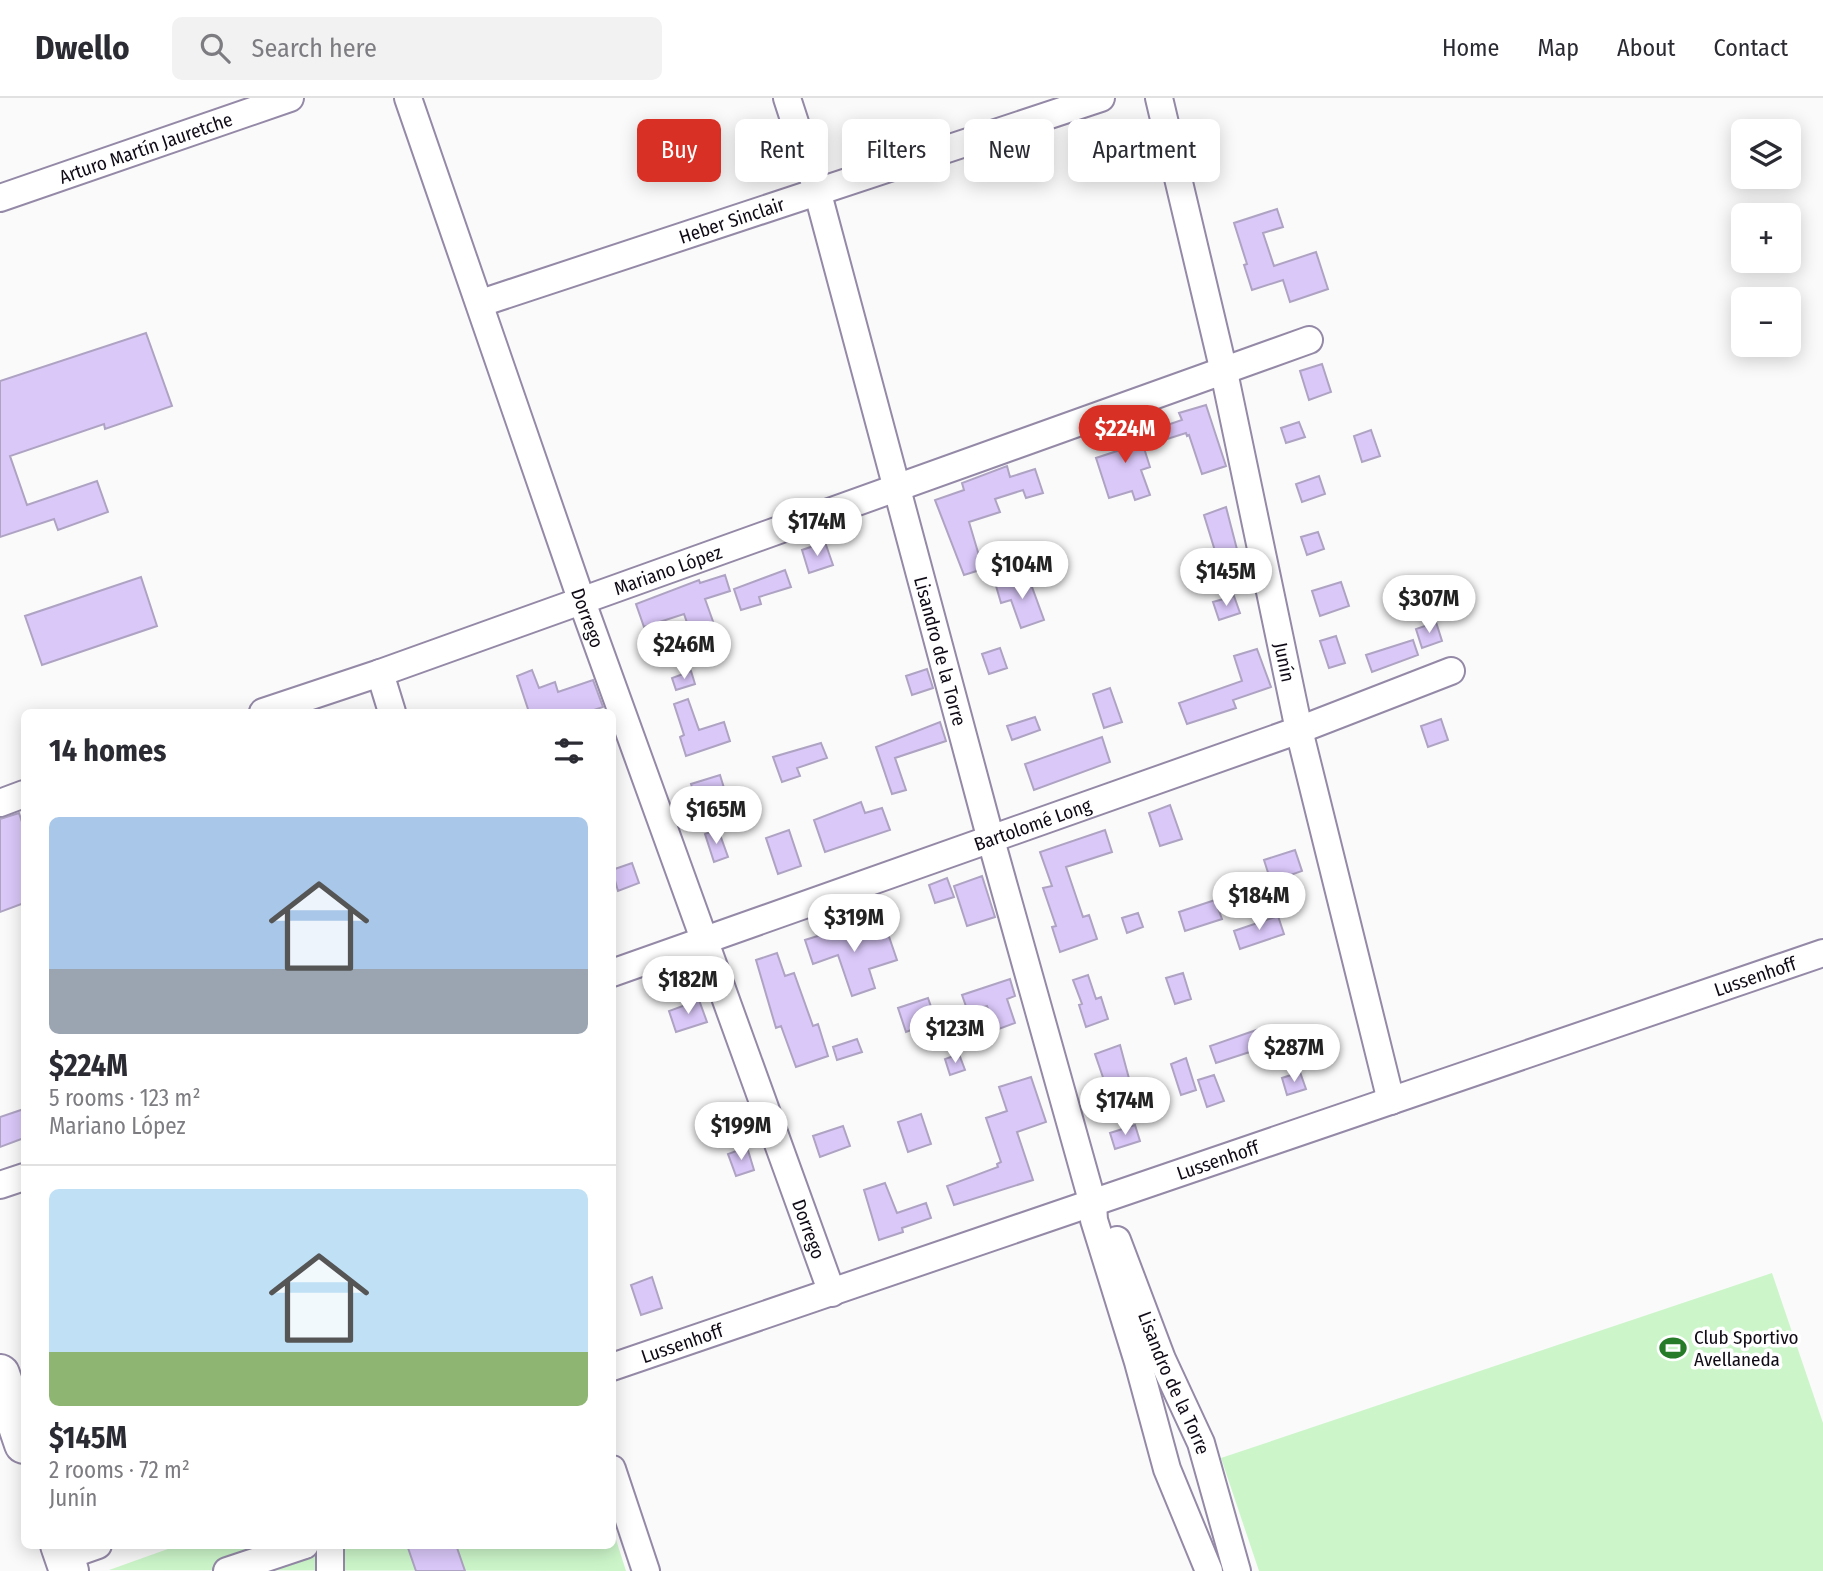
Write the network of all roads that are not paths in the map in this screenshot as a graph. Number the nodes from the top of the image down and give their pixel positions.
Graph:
1 (290, 98) edge
2 (408, 98) edge
3 (787, 98) edge
4 (1101, 98) edge
5 (1159, 98) edge
6 (817, 190) junction
7 (0, 198) edge
8 (481, 303) junction
9 (1309, 340) dead end
10 (1224, 372) junction
11 (897, 487) junction
12 (581, 599) junction
13 (1451, 671) dead end
14 (380, 673) junction
15 (272, 709) edge
16 (391, 709) edge
17 (1299, 730) junction
18 (21, 795) edge
19 (0, 803) edge
20 (991, 840) junction
21 (703, 939) junction
22 (1823, 953) edge
23 (616, 972) edge
24 (1391, 1101) junction
25 (21, 1178) edge
26 (0, 1185) edge
27 (1093, 1204) junction
28 (832, 1293) junction
29 (616, 1366) edge
30 (0, 1374) edge
31 (21, 1435) edge
32 (1200, 1443) junction
33 (1163, 1457) junction
34 (1210, 1469) junction
35 (616, 1481) edge
36 (1172, 1482) junction
37 (294, 1549) edge
38 (330, 1549) edge
39 (1234, 1563) edge
40 (1207, 1567) edge
41 (228, 1571) edge
42 (330, 1571) edge
43 (646, 1571) edge

1 - 7 street, Arturo Martín Jauretche
2 - 8 street, Dorrego
3 - 6 street, Lisandro de la Torre
4 - 6 street, Heber Sinclair
5 - 10 street, Junín
6 - 8 street, Heber Sinclair
6 - 11 street, Lisandro de la Torre
8 - 12 street, Dorrego
9 - 10 street, Mariano López
10 - 11 street, Mariano López
10 - 17 street, Junín
11 - 12 street, Mariano López
11 - 20 street, Lisandro de la Torre
12 - 14 street, Mariano López
12 - 21 street, Dorrego
13 - 17 street, Bartolomé Long
14 - 15 street, Mariano López
14 - 16 street
17 - 20 street, Bartolomé Long
17 - 24 street, Junín
18 - 19 street
20 - 21 street, Bartolomé Long
20 - 27 street, Lisandro de la Torre
21 - 23 street, Bartolomé Long
21 - 28 street, Dorrego
22 - 24 street, Lussenhoff
24 - 27 street, Lussenhoff
25 - 26 street
27 - 28 street, Lussenhoff
27 - 32 street, Lisandro de la Torre
27 - 33 street, Lisandro de la Torre
28 - 29 street, Lussenhoff
30 - 31 highway
32 - 33 street
32 - 34 street, Lisandro de la Torre
33 - 36 street, Lisandro de la Torre
34 - 36 street
34 - 39 street, Lisandro de la Torre
35 - 43 street
36 - 40 street, Lisandro de la Torre
37 - 41 street
38 - 42 street
39 - 40 street

